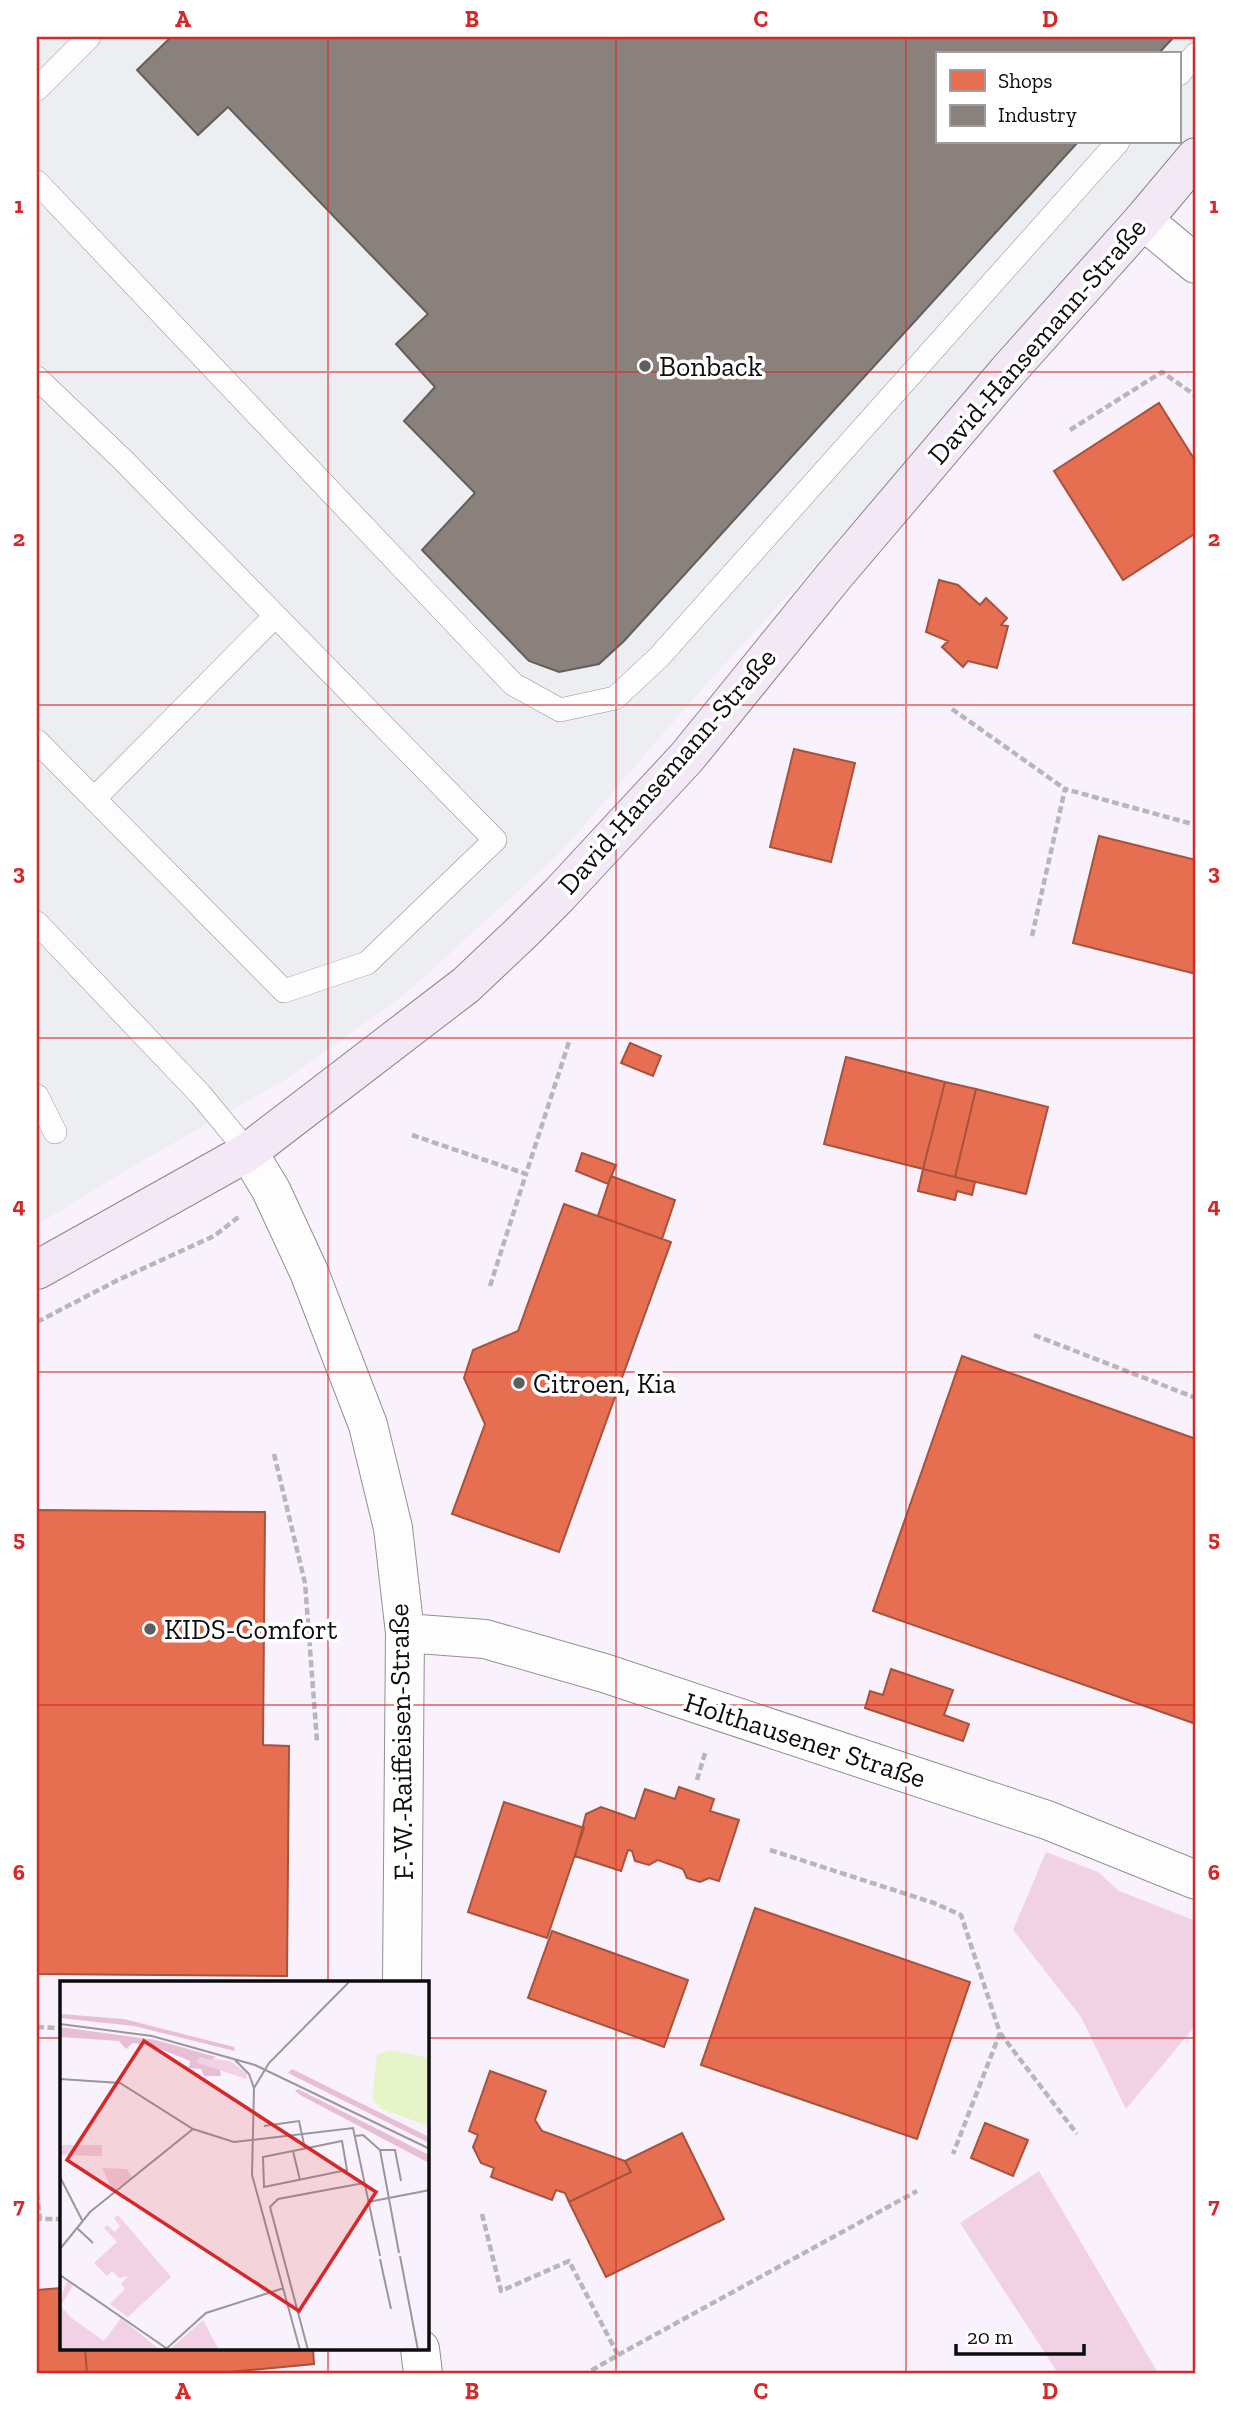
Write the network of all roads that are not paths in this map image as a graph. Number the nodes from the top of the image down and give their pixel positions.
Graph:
1 (89, 37) edge
2 (1196, 54) edge
3 (1180, 73) edge
4 (37, 89) edge
5 (1116, 144) edge
6 (1196, 156) edge
7 (37, 182) edge
8 (1143, 220) junction
9 (1196, 264) edge
10 (37, 378) edge
11 (275, 616) junction
12 (37, 741) edge
13 (94, 799) junction
14 (37, 923) edge
15 (37, 1096) edge
16 (55, 1132) dead end
17 (248, 1153) junction
18 (37, 1270) edge
19 (405, 1633) junction
20 (1196, 1880) edge
21 (402, 1981) edge
22 (420, 2350) edge
23 (423, 2373) edge

1 - 4 lane
2 - 3 lane
5 - 7 lane
6 - 8 street, David-Hansemann-Straße
8 - 9 street
8 - 17 street, David-Hansemann-Straße
10 - 11 lane
11 - 13 lane
11 - 13 lane
12 - 13 lane
14 - 17 lane
15 - 16 lane
17 - 18 street, David-Hansemann-Straße
17 - 19 street, F.-W.-Raiffeisen-Straße
19 - 20 street, Holthausener Straße
19 - 21 street, F.-W.-Raiffeisen-Straße
22 - 23 street

